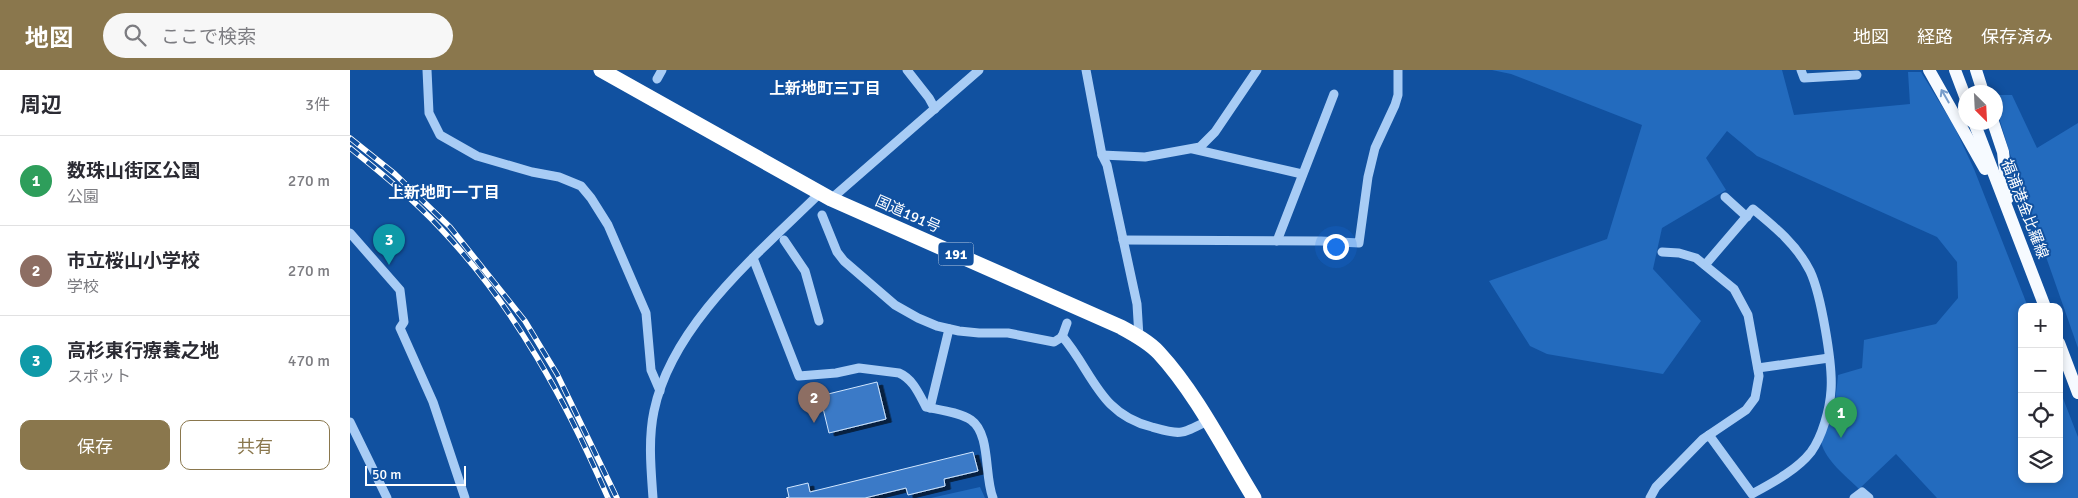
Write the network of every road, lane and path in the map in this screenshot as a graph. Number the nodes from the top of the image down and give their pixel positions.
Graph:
1 (427, 70) edge
2 (601, 70) edge
3 (662, 70) edge
4 (907, 70) edge
5 (979, 70) edge
6 (1086, 70) edge
7 (1257, 70) edge
8 (1398, 70) edge
9 (1801, 70) edge
10 (1929, 70) edge
11 (1955, 70) edge
12 (1976, 70) edge
13 (1857, 75) dead end
14 (657, 79) dead end
15 (1961, 85) edge
16 (1981, 85) edge
17 (1334, 94) dead end
18 (935, 109) junction
19 (1977, 130) edge
20 (1996, 130) edge
21 (1193, 149) junction
22 (1102, 155) junction
23 (1302, 174) junction
24 (826, 196) junction
25 (1725, 197) dead end
26 (822, 215) dead end
27 (2010, 216) junction
28 (1747, 217) junction
29 (350, 233) edge
30 (784, 240) dead end
31 (1123, 240) junction
32 (1277, 241) junction
33 (1662, 252) dead end
34 (753, 258) junction
35 (1706, 266) junction
36 (2043, 303) edge
37 (819, 320) dead end
38 (1066, 323) dead end
39 (949, 330) junction
40 (1062, 336) junction
41 (1139, 337) junction
42 (2061, 348) edge
43 (1829, 358) junction
44 (1758, 368) junction
45 (660, 391) junction
46 (2078, 393) edge
47 (930, 408) junction
48 (1207, 421) junction
49 (350, 422) edge
50 (1709, 435) junction
51 (388, 498) edge
52 (465, 498) edge
53 (653, 498) edge
54 (993, 498) edge
55 (1254, 498) edge
56 (1650, 498) edge
57 (1854, 498) edge
58 (1869, 498) edge

1 - 45 street
2 - 24 highway, 国道191号 / 191
3 - 14 street
4 - 18 street
5 - 18 street
6 - 22 street
7 - 21 street
8 - 32 street
9 - 13 street
27 -> 10 main road
11 - 15 main road
12 - 16 main road
17 - 23 street
18 - 24 street
19 - 27 main road, 福浦港金比羅線
20 - 27 main road
21 - 22 street
21 - 23 street
22 - 31 street
23 - 32 street
24 - 34 street
24 - 41 highway, 国道191号 / 191
25 - 28 street
26 - 39 street
27 - 36 main road, 福浦港金比羅線
28 - 35 street
28 - 43 street
29 - 52 street
30 - 37 street
31 - 32 street
31 - 41 street
33 - 35 street
34 - 45 street
34 - 47 street
35 - 44 street
38 - 40 street
39 - 40 street
39 - 47 street
40 - 48 street
41 - 48 highway, 国道191号 / 191
42 - 46 main road
43 - 44 street
43 - 50 street
44 - 50 street
45 - 53 street
47 - 54 street
48 - 55 highway, 国道191号 / 191
49 - 51 street
50 - 56 street
57 - 58 street

